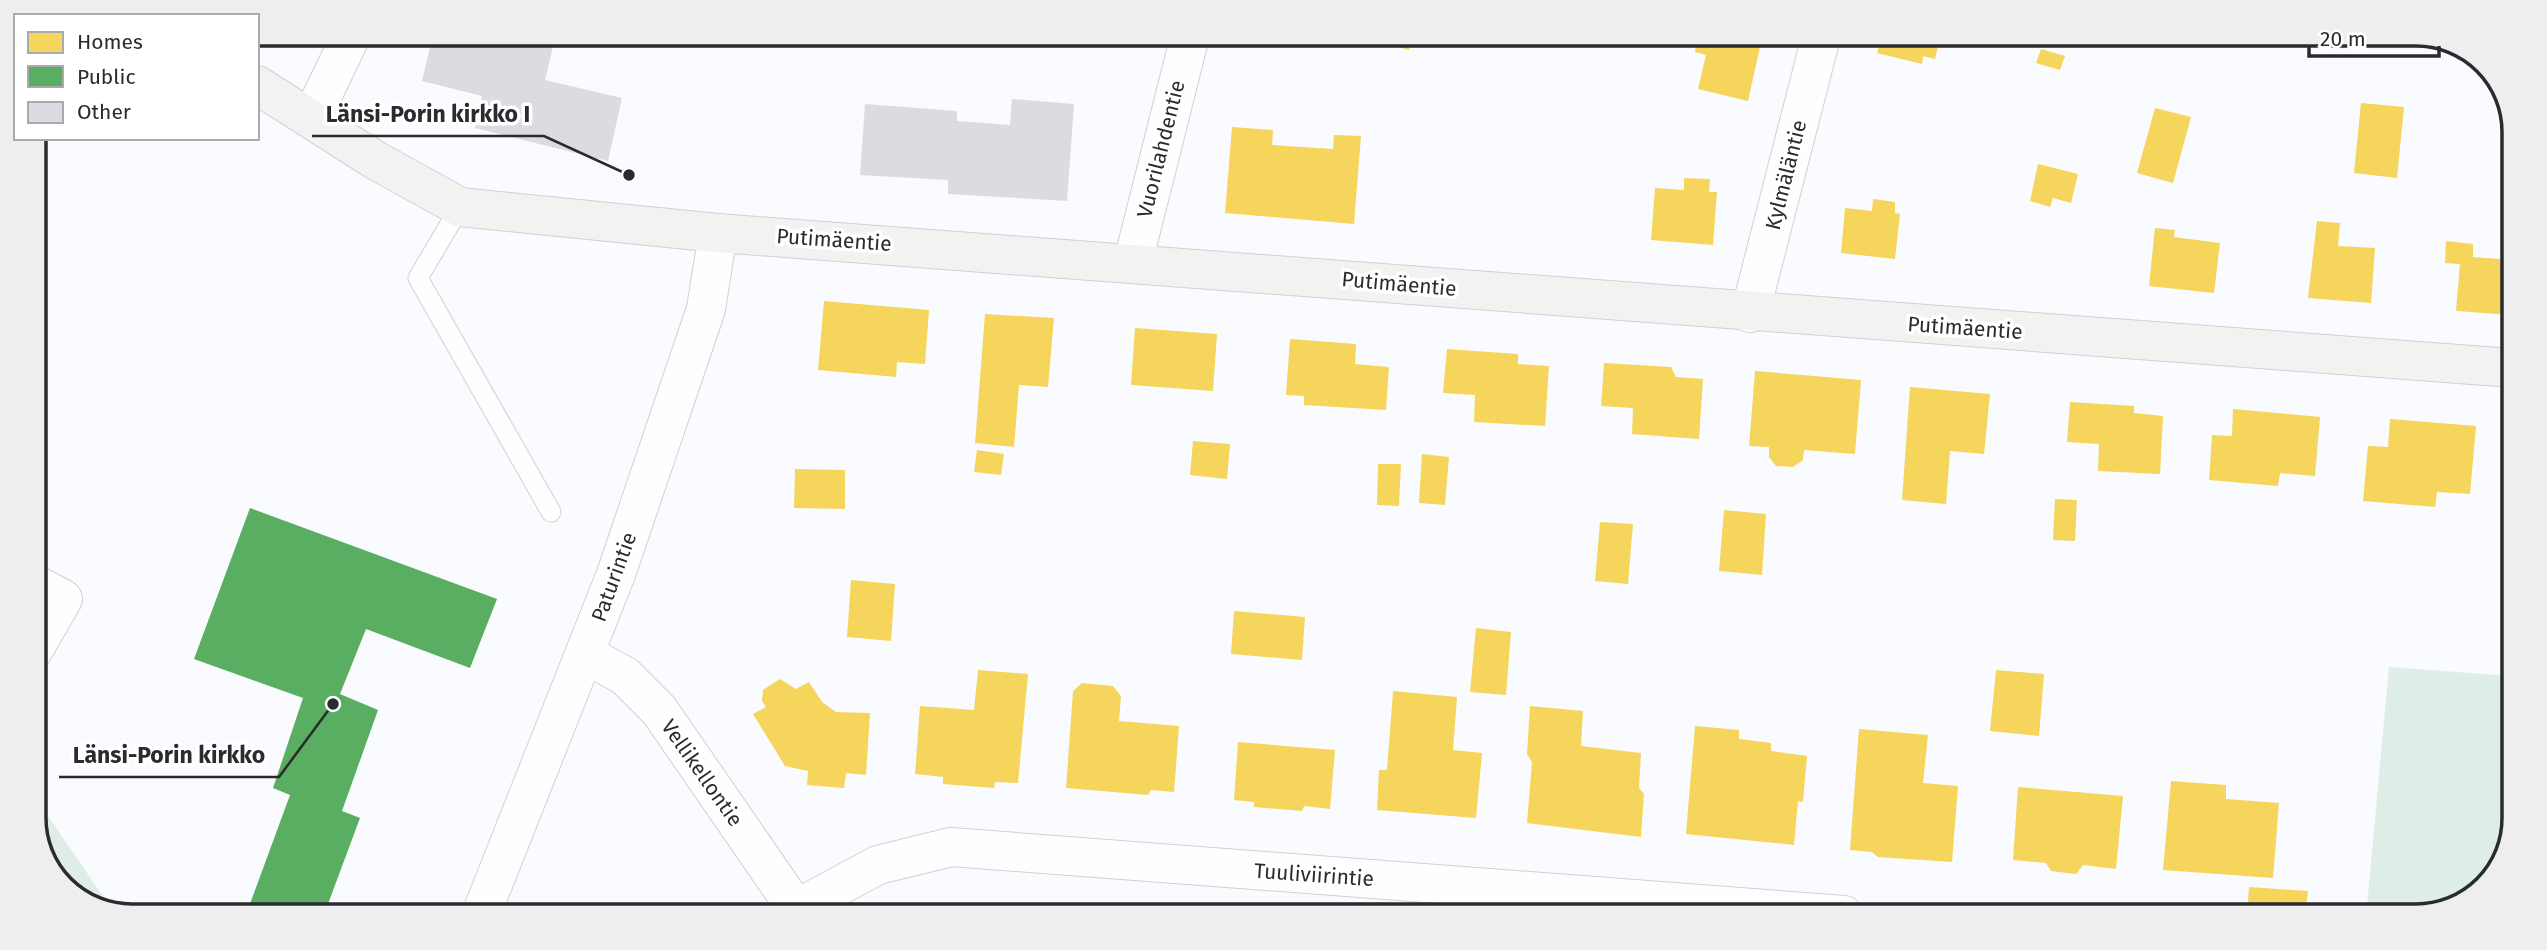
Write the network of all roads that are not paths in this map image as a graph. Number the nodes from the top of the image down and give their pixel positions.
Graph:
1 (346, 46) edge
2 (1187, 46) edge
3 (1819, 46) edge
4 (259, 86) edge
5 (311, 119) junction
6 (460, 207) junction
7 (718, 233) junction
8 (1133, 262) junction
9 (1751, 313) junction
10 (2501, 367) edge
11 (551, 512) dead end
12 (46, 590) edge
13 (46, 628) edge
14 (585, 654) junction
15 (485, 904) edge
16 (793, 904) edge
17 (810, 904) edge
18 (1702, 904) edge

1 - 5 street
2 - 8 street, Vuorilahdentie
3 - 9 street, Kylmäläntie
4 - 5 main road, Putimäentie
5 - 6 main road, Putimäentie
6 - 7 main road, Putimäentie
6 - 11 lane
7 - 8 main road, Putimäentie
7 - 14 street, Paturintie
8 - 9 main road, Putimäentie
9 - 10 main road, Putimäentie
12 - 13 street
14 - 15 street, Paturintie
14 - 16 street, Vellikellontie
17 - 18 street, Tuuliviirintie

